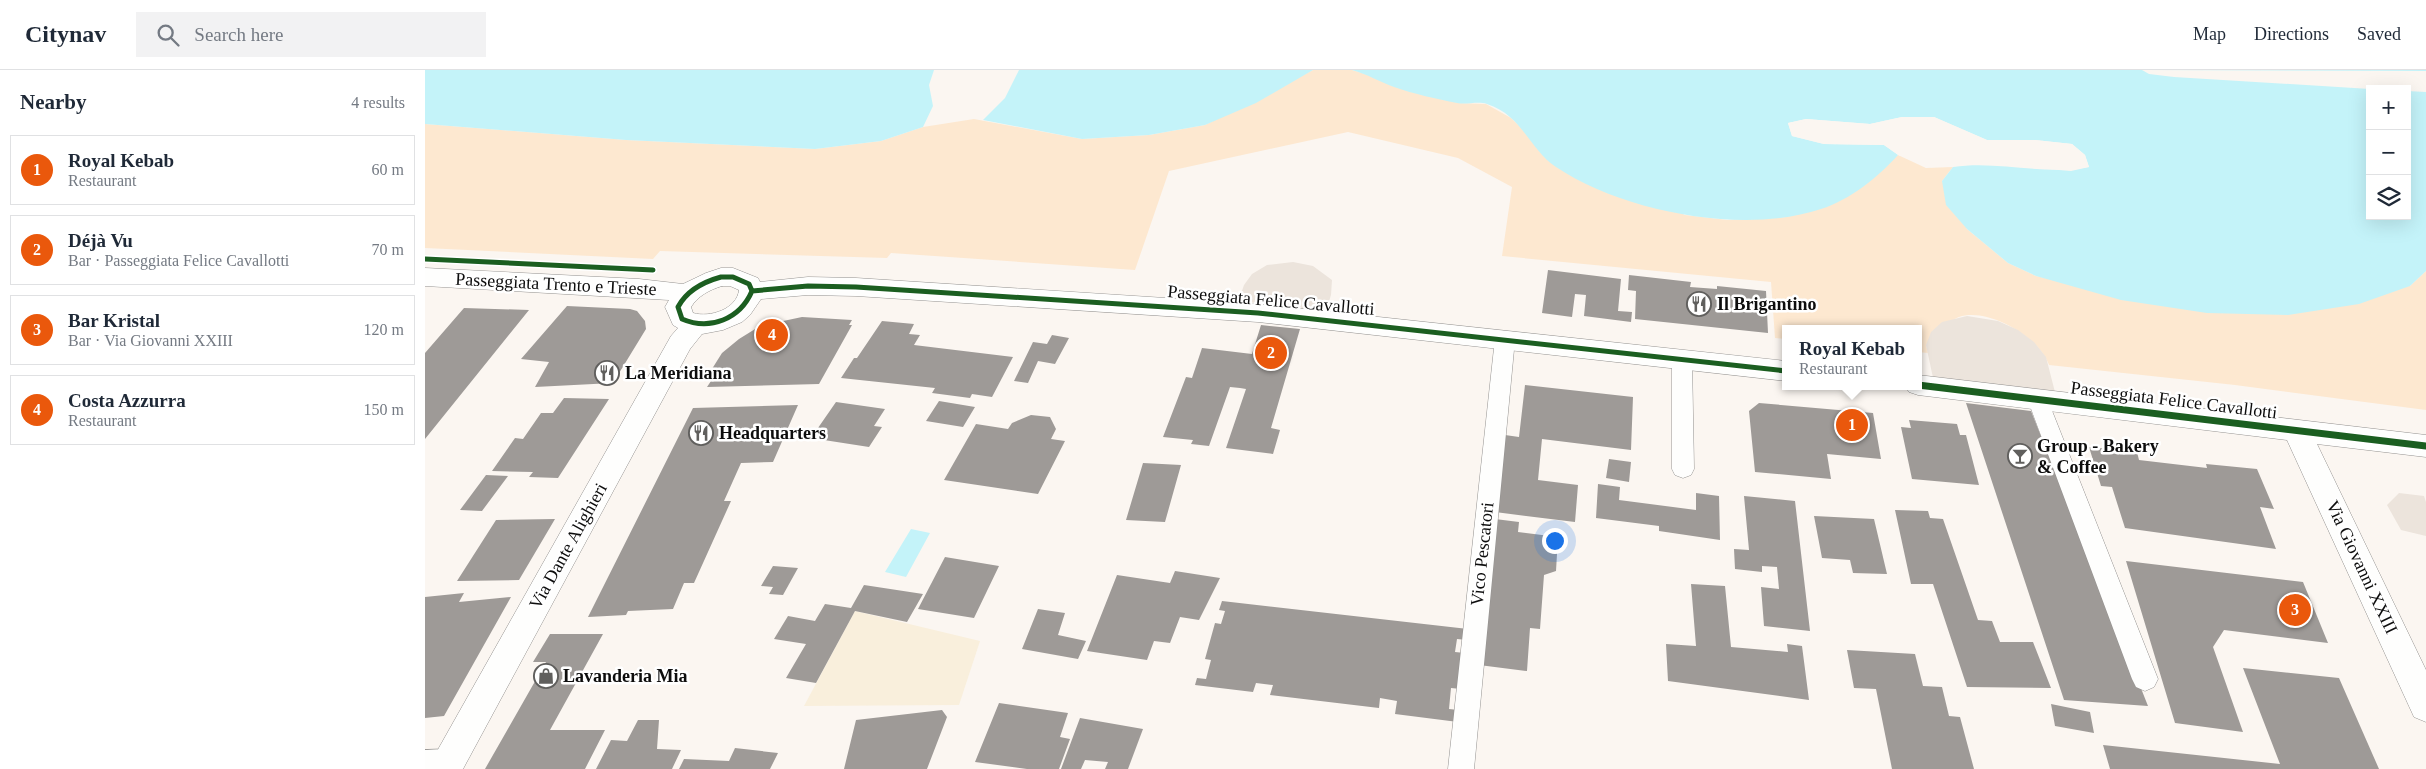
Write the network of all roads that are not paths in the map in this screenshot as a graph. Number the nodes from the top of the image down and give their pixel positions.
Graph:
1 (425, 277) edge
2 (751, 291) junction
3 (687, 293) junction
4 (695, 325) junction
5 (1505, 339) junction
6 (1683, 360) junction
7 (1782, 371) edge
8 (1922, 385) edge
9 (2037, 398) junction
10 (2296, 430) junction
11 (2426, 446) edge
12 (1683, 469) dead end
13 (2145, 679) dead end
14 (2426, 706) edge
15 (439, 765) edge
16 (1461, 769) edge

1 - 3 street, Passeggiata Trento e Trieste
2 - 3 street
2 - 4 street
2 - 5 street, Passeggiata Felice Cavallotti
3 - 4 street
4 - 15 street, Via Dante Alighieri
5 - 6 street, Passeggiata Felice Cavallotti
5 - 16 lane, Vico Pescatori
6 - 7 street, Passeggiata Felice Cavallotti
6 - 12 lane
8 - 9 street, Passeggiata Felice Cavallotti
9 - 10 street, Passeggiata Felice Cavallotti
9 - 13 lane
10 - 11 street, Passeggiata Felice Cavallotti
10 - 14 street, Via Giovanni XXIII

